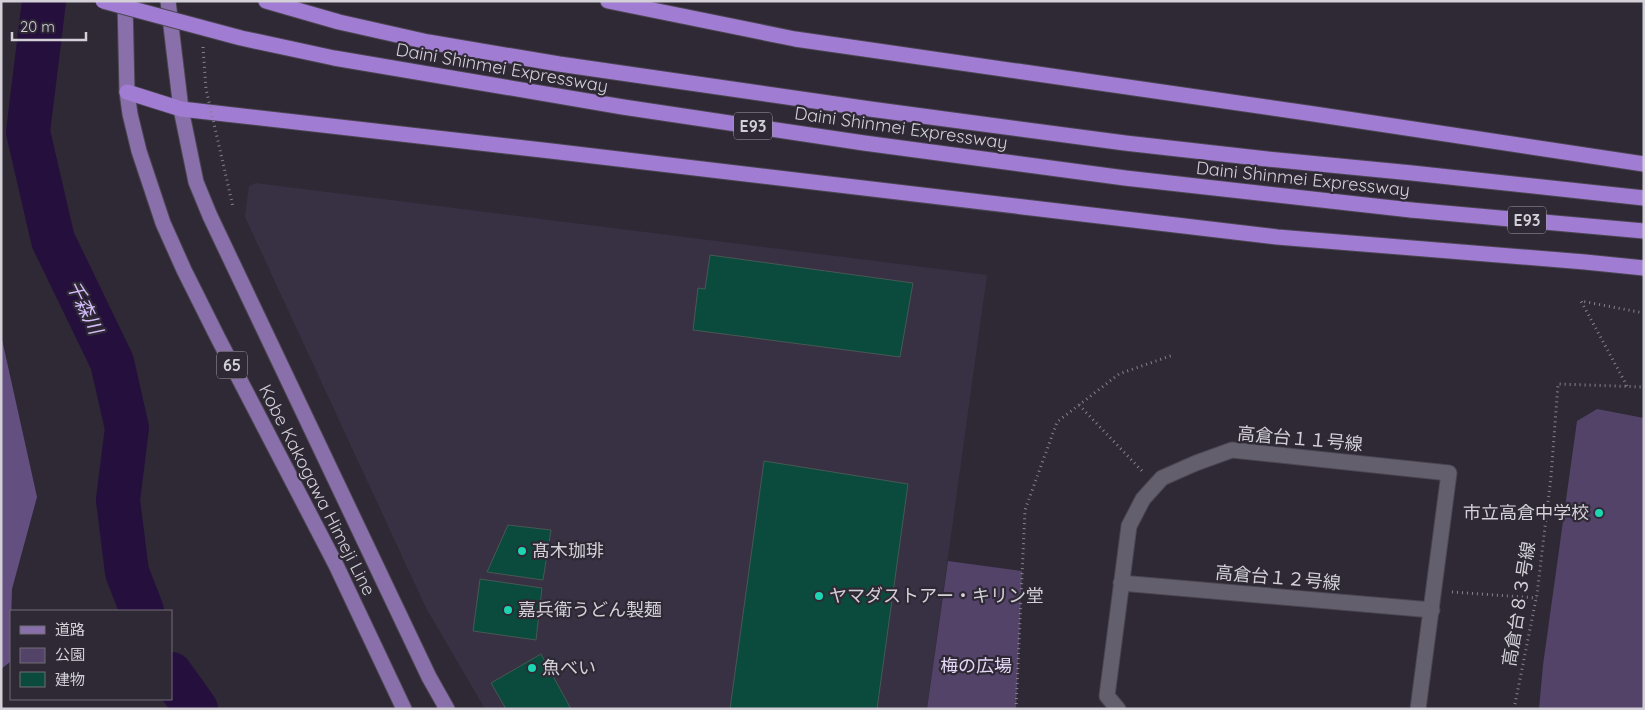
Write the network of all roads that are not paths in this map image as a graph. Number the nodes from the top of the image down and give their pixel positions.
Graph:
1 (103, 1) edge
2 (125, 1) edge
3 (168, 1) edge
4 (266, 1) edge
5 (608, 1) edge
6 (127, 92) junction
7 (182, 109) junction
8 (1644, 164) edge
9 (1644, 198) edge
10 (1644, 231) edge
11 (1644, 268) edge
12 (1122, 583) junction
13 (1432, 610) junction
14 (404, 709) edge
15 (447, 709) edge
16 (1118, 709) edge
17 (1418, 709) edge

1 - 10 highway, Daini Shinmei Expressway / E93, bridge
2 - 6 main road, Kobe Kakogawa Himeji Line / 65
3 - 7 main road, Kobe Kakogawa Himeji Line / 65
4 - 9 highway, Daini Shinmei Expressway / E93
5 - 8 highway
6 - 7 highway
6 - 14 main road, Kobe Kakogawa Himeji Line / 65
7 - 11 highway
7 - 15 main road, Kobe Kakogawa Himeji Line / 65
12 - 13 street, 高倉台１２号線
12 - 13 street, 高倉台１１号線
12 - 16 street, 高倉台１１号線
13 - 17 street, 高倉台１１号線

